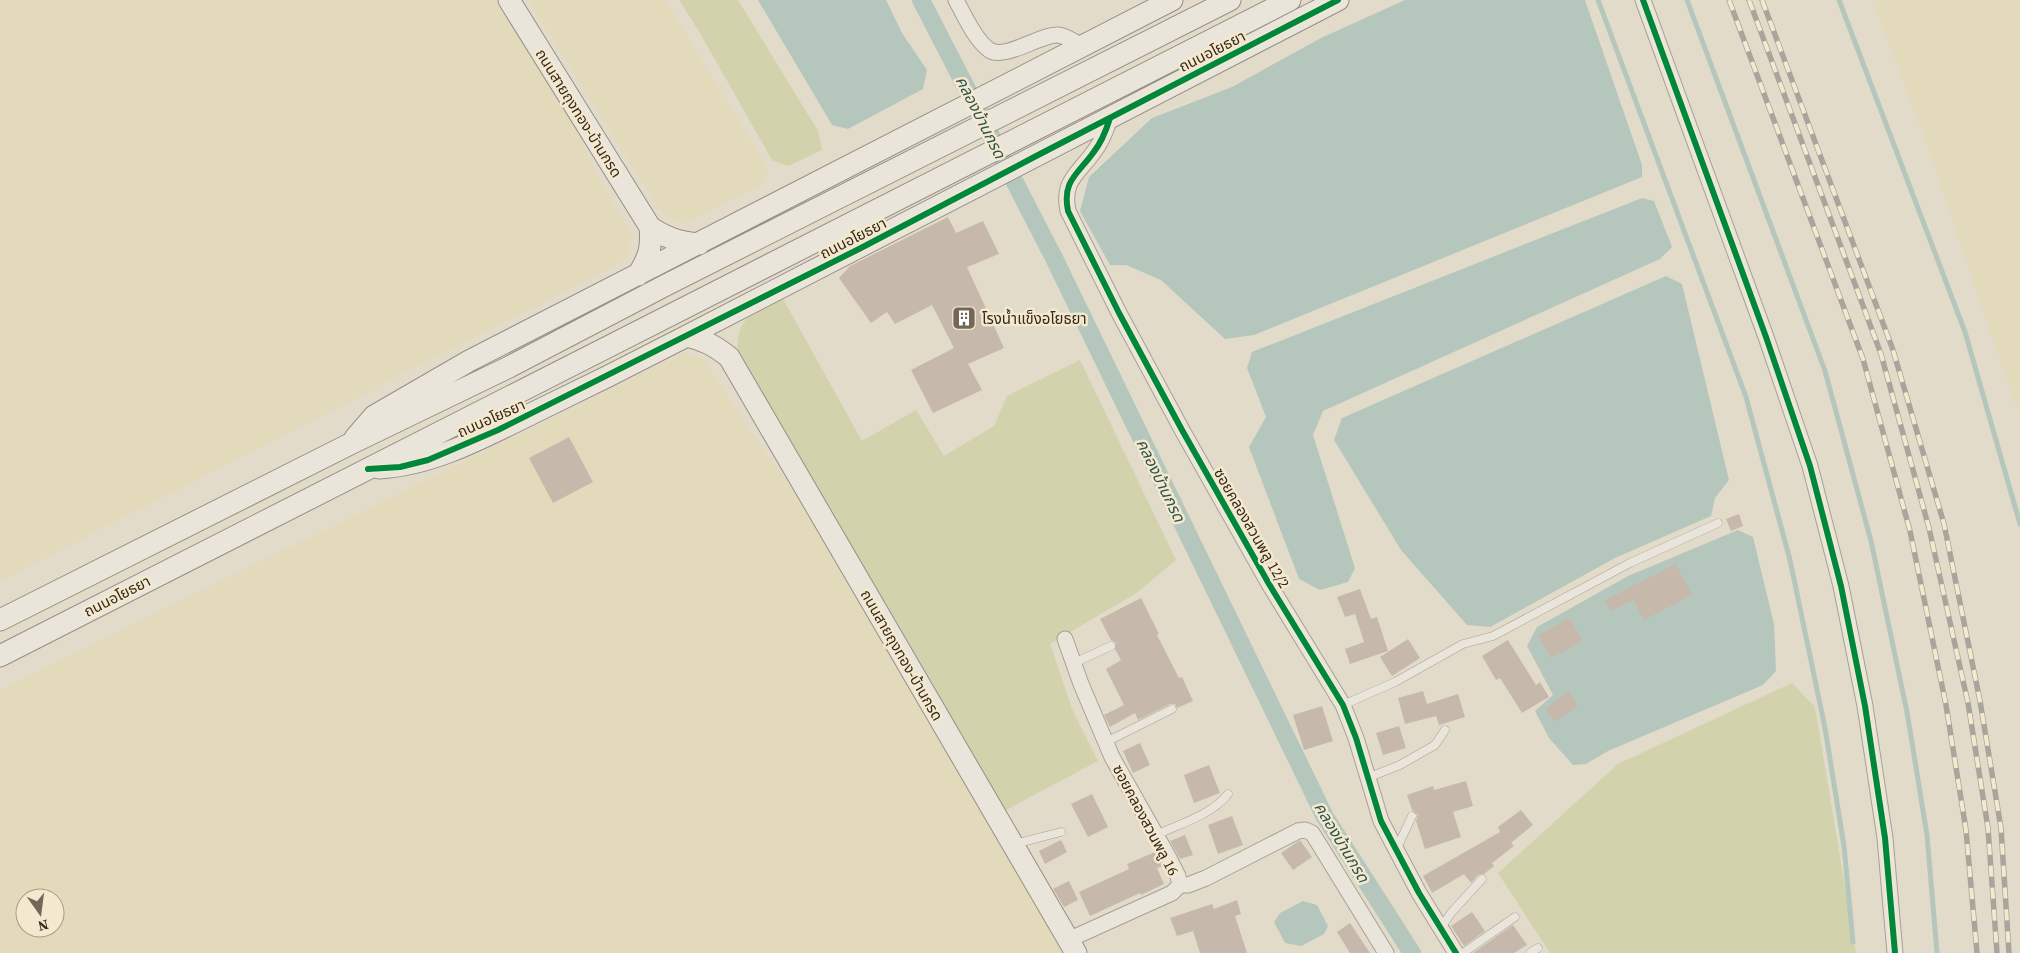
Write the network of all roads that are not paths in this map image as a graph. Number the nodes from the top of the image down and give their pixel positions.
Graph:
1 (509, 0) edge
2 (956, 0) edge
3 (1172, 0) edge
4 (1230, 0) edge
5 (1290, 0) edge
6 (1338, 0) edge
7 (1643, 0) edge
8 (1083, 47) junction
9 (1110, 118) junction
10 (650, 227) junction
11 (699, 244) junction
12 (638, 275) junction
13 (737, 311) junction
14 (687, 336) junction
15 (729, 358) junction
16 (352, 443) junction
17 (368, 469) junction
18 (1718, 523) dead end
19 (0, 620) edge
20 (1065, 639) dead end
21 (1111, 646) dead end
22 (0, 656) edge
23 (1074, 663) junction
24 (1343, 705) junction
25 (1172, 709) dead end
26 (1445, 730) dead end
27 (1106, 742) junction
28 (1367, 778) junction
29 (1228, 794) dead end
30 (1412, 816) dead end
31 (1061, 832) dead end
32 (1156, 835) junction
33 (1013, 845) junction
34 (1396, 850) junction
35 (1482, 879) dead end
36 (1180, 885) junction
37 (1514, 917) dead end
38 (1441, 928) junction
39 (1072, 947) edge
40 (1538, 948) dead end
41 (1386, 953) edge
42 (1456, 953) edge
43 (1463, 953) edge
44 (1530, 953) edge
45 (1895, 953) edge

1 - 10 street, ถนนสายถุงทอง-บ้านกรด
2 - 8 street
3 - 8 street, ถนนอโยธยา
4 - 16 street, ถนนอโยธยา
5 - 17 street, ถนนอโยธยา
6 - 9 street, ถนนอโยธยา
7 - 45 street
8 - 11 street, ถนนอโยธยา
9 - 13 street, ถนนอโยธยา
9 - 24 street, ซอยคลองสวนพลู 12/2
10 - 11 street, ถนนสายถุงทอง-บ้านกรด
10 - 12 street
11 - 12 street, ถนนอโยธยา
12 - 16 street, ถนนอโยธยา
13 - 14 street, ถนนอโยธยา
13 - 15 street, ถนนสายถุงทอง-บ้านกรด
14 - 15 street, ถนนสายถุงทอง-บ้านกรด
14 - 17 street, ถนนอโยธยา
15 - 33 street, ถนนสายถุงทอง-บ้านกรด
16 - 19 street, ถนนอโยธยา
17 - 22 street, ถนนอโยธยา
18 - 24 lane
20 - 23 street, ซอยคลองสวนพลู 16
21 - 23 lane
23 - 27 street, ซอยคลองสวนพลู 16
24 - 28 street, ซอยคลองสวนพลู 12/2
25 - 27 lane
26 - 28 lane
27 - 32 street, ซอยคลองสวนพลู 16
28 - 34 street, ซอยคลองสวนพลู 12/2
29 - 32 lane
30 - 34 lane
31 - 33 lane
32 - 36 street, ซอยคลองสวนพลู 16
33 - 39 street, ถนนสายถุงทอง-บ้านกรด
34 - 38 street, ซอยคลองสวนพลู 12/2
35 - 38 lane
36 - 39 street, ซอยคลองสวนพลู 16
36 - 41 street
37 - 43 lane
38 - 42 street, ซอยคลองสวนพลู 12/2
40 - 44 lane

